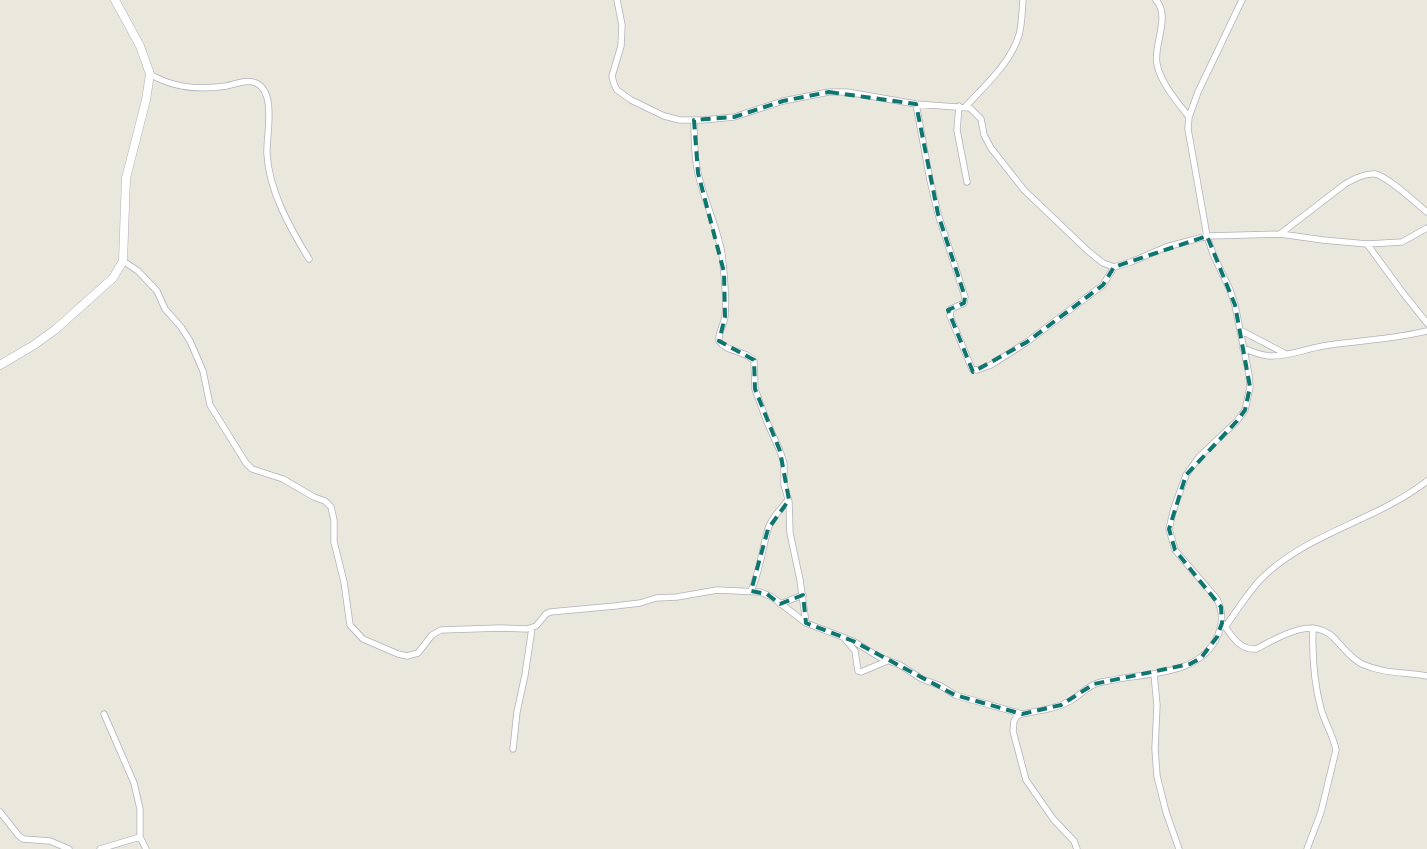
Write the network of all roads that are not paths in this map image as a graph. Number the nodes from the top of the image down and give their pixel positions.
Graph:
1 (115, 0) edge
2 (617, 0) edge
3 (1023, 0) edge
4 (1156, 0) edge
5 (1242, 0) edge
6 (150, 74) junction
7 (916, 104) junction
8 (962, 106) junction
9 (1189, 117) junction
10 (694, 120) junction
11 (967, 182) dead end
12 (1427, 212) edge
13 (1425, 229) edge
14 (1280, 234) junction
15 (1207, 236) junction
16 (1427, 237) edge
17 (1367, 244) junction
18 (309, 259) dead end
19 (123, 261) junction
20 (1114, 267) junction
21 (1427, 322) edge
22 (1240, 330) junction
23 (1427, 331) edge
24 (1244, 348) junction
25 (1287, 354) junction
26 (0, 365) edge
27 (1427, 481) edge
28 (788, 500) junction
29 (750, 591) junction
30 (802, 595) junction
31 (780, 604) junction
32 (806, 623) junction
33 (1224, 625) junction
34 (532, 628) junction
35 (1313, 628) junction
36 (846, 638) junction
37 (887, 661) junction
38 (1154, 674) junction
39 (1427, 676) edge
40 (1009, 709) junction
41 (104, 714) dead end
42 (1022, 714) junction
43 (1013, 723) junction
44 (513, 749) dead end
45 (0, 812) edge
46 (140, 837) junction
47 (69, 849) edge
48 (100, 849) edge
49 (146, 849) edge
50 (1077, 849) edge
51 (1179, 849) edge
52 (1306, 849) edge

1 - 6 street
2 - 10 street
3 - 8 street
4 - 9 street
5 - 9 street
6 - 18 street
6 - 19 street
7 - 8 street
7 - 10 street
7 - 20 street
8 - 11 street
8 - 20 street
9 - 15 street
10 - 28 street
12 - 14 street
13 - 16 street
13 - 17 street
14 - 15 street
14 - 17 street
15 - 20 street
15 - 22 street
17 - 21 street
19 - 26 street
19 - 34 street
22 - 24 street
22 - 25 street
23 - 25 street
24 - 25 street
24 - 33 street
27 - 33 street
28 - 29 street
28 - 30 street
29 - 31 street
29 - 34 street
30 - 31 street
30 - 32 street
31 - 32 street
32 - 36 street
33 - 35 street
33 - 38 street
34 - 44 street
35 - 39 street
35 - 52 street
36 - 37 street
36 - 37 street
37 - 40 street
38 - 42 street
38 - 51 street
40 - 42 street
40 - 43 street
41 - 46 street
42 - 43 street
43 - 50 street
45 - 47 street
46 - 48 street
46 - 49 street

